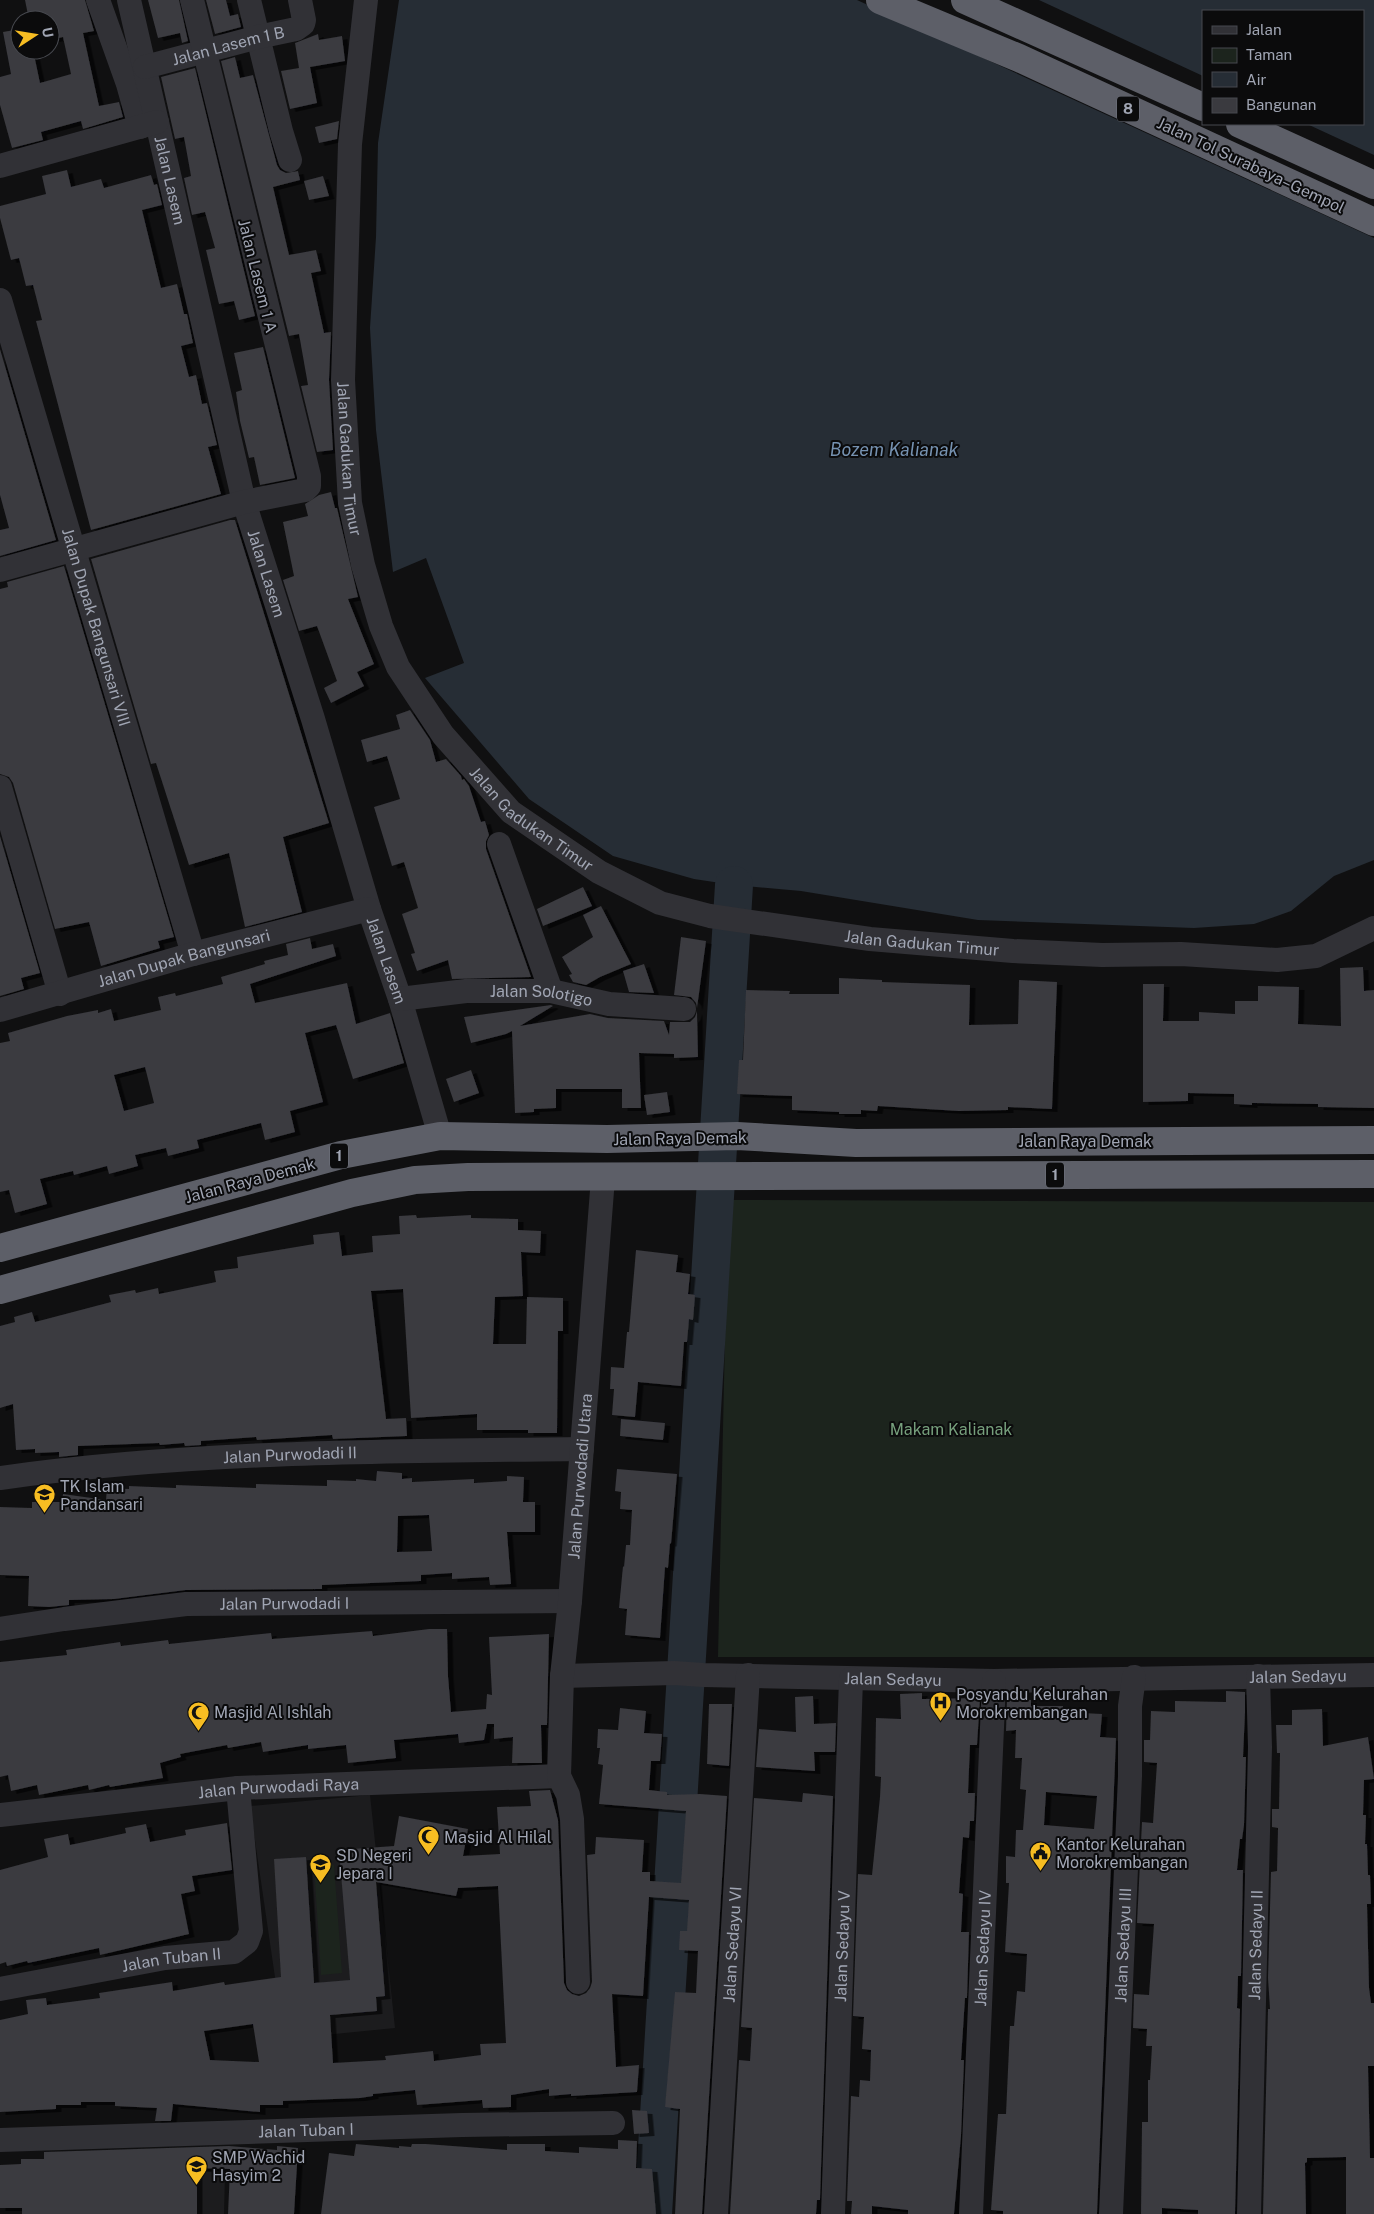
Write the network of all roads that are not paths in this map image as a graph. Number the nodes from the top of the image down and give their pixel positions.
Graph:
1 (98, 0) edge
2 (129, 0) edge
3 (192, 0) edge
4 (249, 0) edge
5 (366, 0) edge
6 (880, 0) edge
7 (965, 0) edge
8 (302, 7) edge
9 (258, 37) junction
10 (204, 52) junction
11 (144, 67) junction
12 (1202, 107) edge
13 (148, 124) junction
14 (1242, 125) edge
15 (290, 160) dead end
16 (0, 166) edge
17 (1374, 185) edge
18 (1374, 222) edge
19 (0, 300) edge
20 (244, 502) junction
21 (73, 550) junction
22 (0, 570) edge
23 (0, 787) edge
24 (499, 844) dead end
25 (369, 909) junction
26 (1374, 928) edge
27 (193, 954) junction
28 (551, 991) junction
29 (60, 994) junction
30 (400, 999) junction
31 (684, 1009) dead end
32 (0, 1010) edge
33 (440, 1136) junction
34 (1374, 1140) edge
35 (878, 1142) junction
36 (907, 1142) junction
37 (1374, 1174) edge
38 (877, 1176) junction
39 (907, 1176) junction
40 (603, 1178) junction
41 (0, 1248) edge
42 (0, 1290) edge
43 (582, 1449) junction
44 (0, 1478) edge
45 (570, 1601) junction
46 (0, 1629) edge
47 (748, 1675) junction
48 (1374, 1675) edge
49 (562, 1676) junction
50 (1258, 1676) junction
51 (1134, 1677) junction
52 (852, 1679) junction
53 (994, 1681) junction
54 (559, 1776) junction
55 (238, 1788) junction
56 (0, 1815) edge
57 (578, 1982) dead end
58 (0, 1989) edge
59 (614, 2123) dead end
60 (0, 2140) edge
61 (716, 2214) edge
62 (833, 2214) edge
63 (971, 2214) edge
64 (1111, 2214) edge
65 (1249, 2214) edge

1 - 13 street
2 - 11 street, Jalan Lasem
3 - 10 street, Jalan Lasem 1 A
4 - 9 street
5 - 26 street, Jalan Gadukan Timur
6 - 18 highway, Jalan Tol Surabaya–Gempol / 8
7 - 12 highway, Jalan Tol Surabaya–Gempol / 8
8 - 9 street, Jalan Lasem 1 B
9 - 10 street, Jalan Lasem 1 B
9 - 15 street
10 - 11 street, Jalan Lasem 1 B
10 - 20 street, Jalan Lasem 1 A
11 - 13 street, Jalan Lasem
13 - 16 street
13 - 20 street, Jalan Lasem
14 - 17 highway, Jalan Tol Surabaya–Gempol
19 - 21 street, Jalan Dupak Bangunsari VIII
20 - 21 street
20 - 25 street, Jalan Lasem
21 - 22 street
21 - 27 street, Jalan Dupak Bangunsari VIII
23 - 29 street
24 - 28 street
25 - 27 street, Jalan Dupak Bangunsari
25 - 30 street, Jalan Lasem
27 - 29 street, Jalan Dupak Bangunsari
28 - 30 street, Jalan Solotigo
28 - 31 street, Jalan Solotigo
29 - 32 street, Jalan Dupak Bangunsari
30 - 33 street, Jalan Lasem
33 - 35 highway, Jalan Raya Demak / 1
33 - 41 highway, Jalan Raya Demak / 1
34 - 36 highway, Jalan Raya Demak / 1
35 - 36 highway, Jalan Raya Demak / 1
35 - 38 highway
36 - 39 highway
37 - 39 highway, Jalan Raya Demak / 1
38 - 39 highway, Jalan Raya Demak / 1
38 - 40 highway, Jalan Raya Demak / 1
40 - 42 highway, Jalan Raya Demak / 1
40 - 43 street, Jalan Purwodadi Utara
43 - 44 street, Jalan Purwodadi II
43 - 45 street, Jalan Purwodadi Utara
45 - 46 street, Jalan Purwodadi I
45 - 49 street, Jalan Purwodadi Utara
47 - 49 street, Jalan Sedayu
47 - 52 street, Jalan Sedayu
47 - 61 street, Jalan Sedayu VI
48 - 50 street, Jalan Sedayu
49 - 54 street, Jalan Purwodadi Utara
50 - 51 street, Jalan Sedayu
50 - 65 street, Jalan Sedayu II
51 - 53 street, Jalan Sedayu
51 - 64 street, Jalan Sedayu III
52 - 53 street, Jalan Sedayu
52 - 62 street, Jalan Sedayu V
53 - 63 street, Jalan Sedayu IV
54 - 55 street, Jalan Purwodadi Raya
54 - 57 street
55 - 56 street, Jalan Purwodadi Raya
55 - 58 street, Jalan Tuban II
59 - 60 street, Jalan Tuban I

